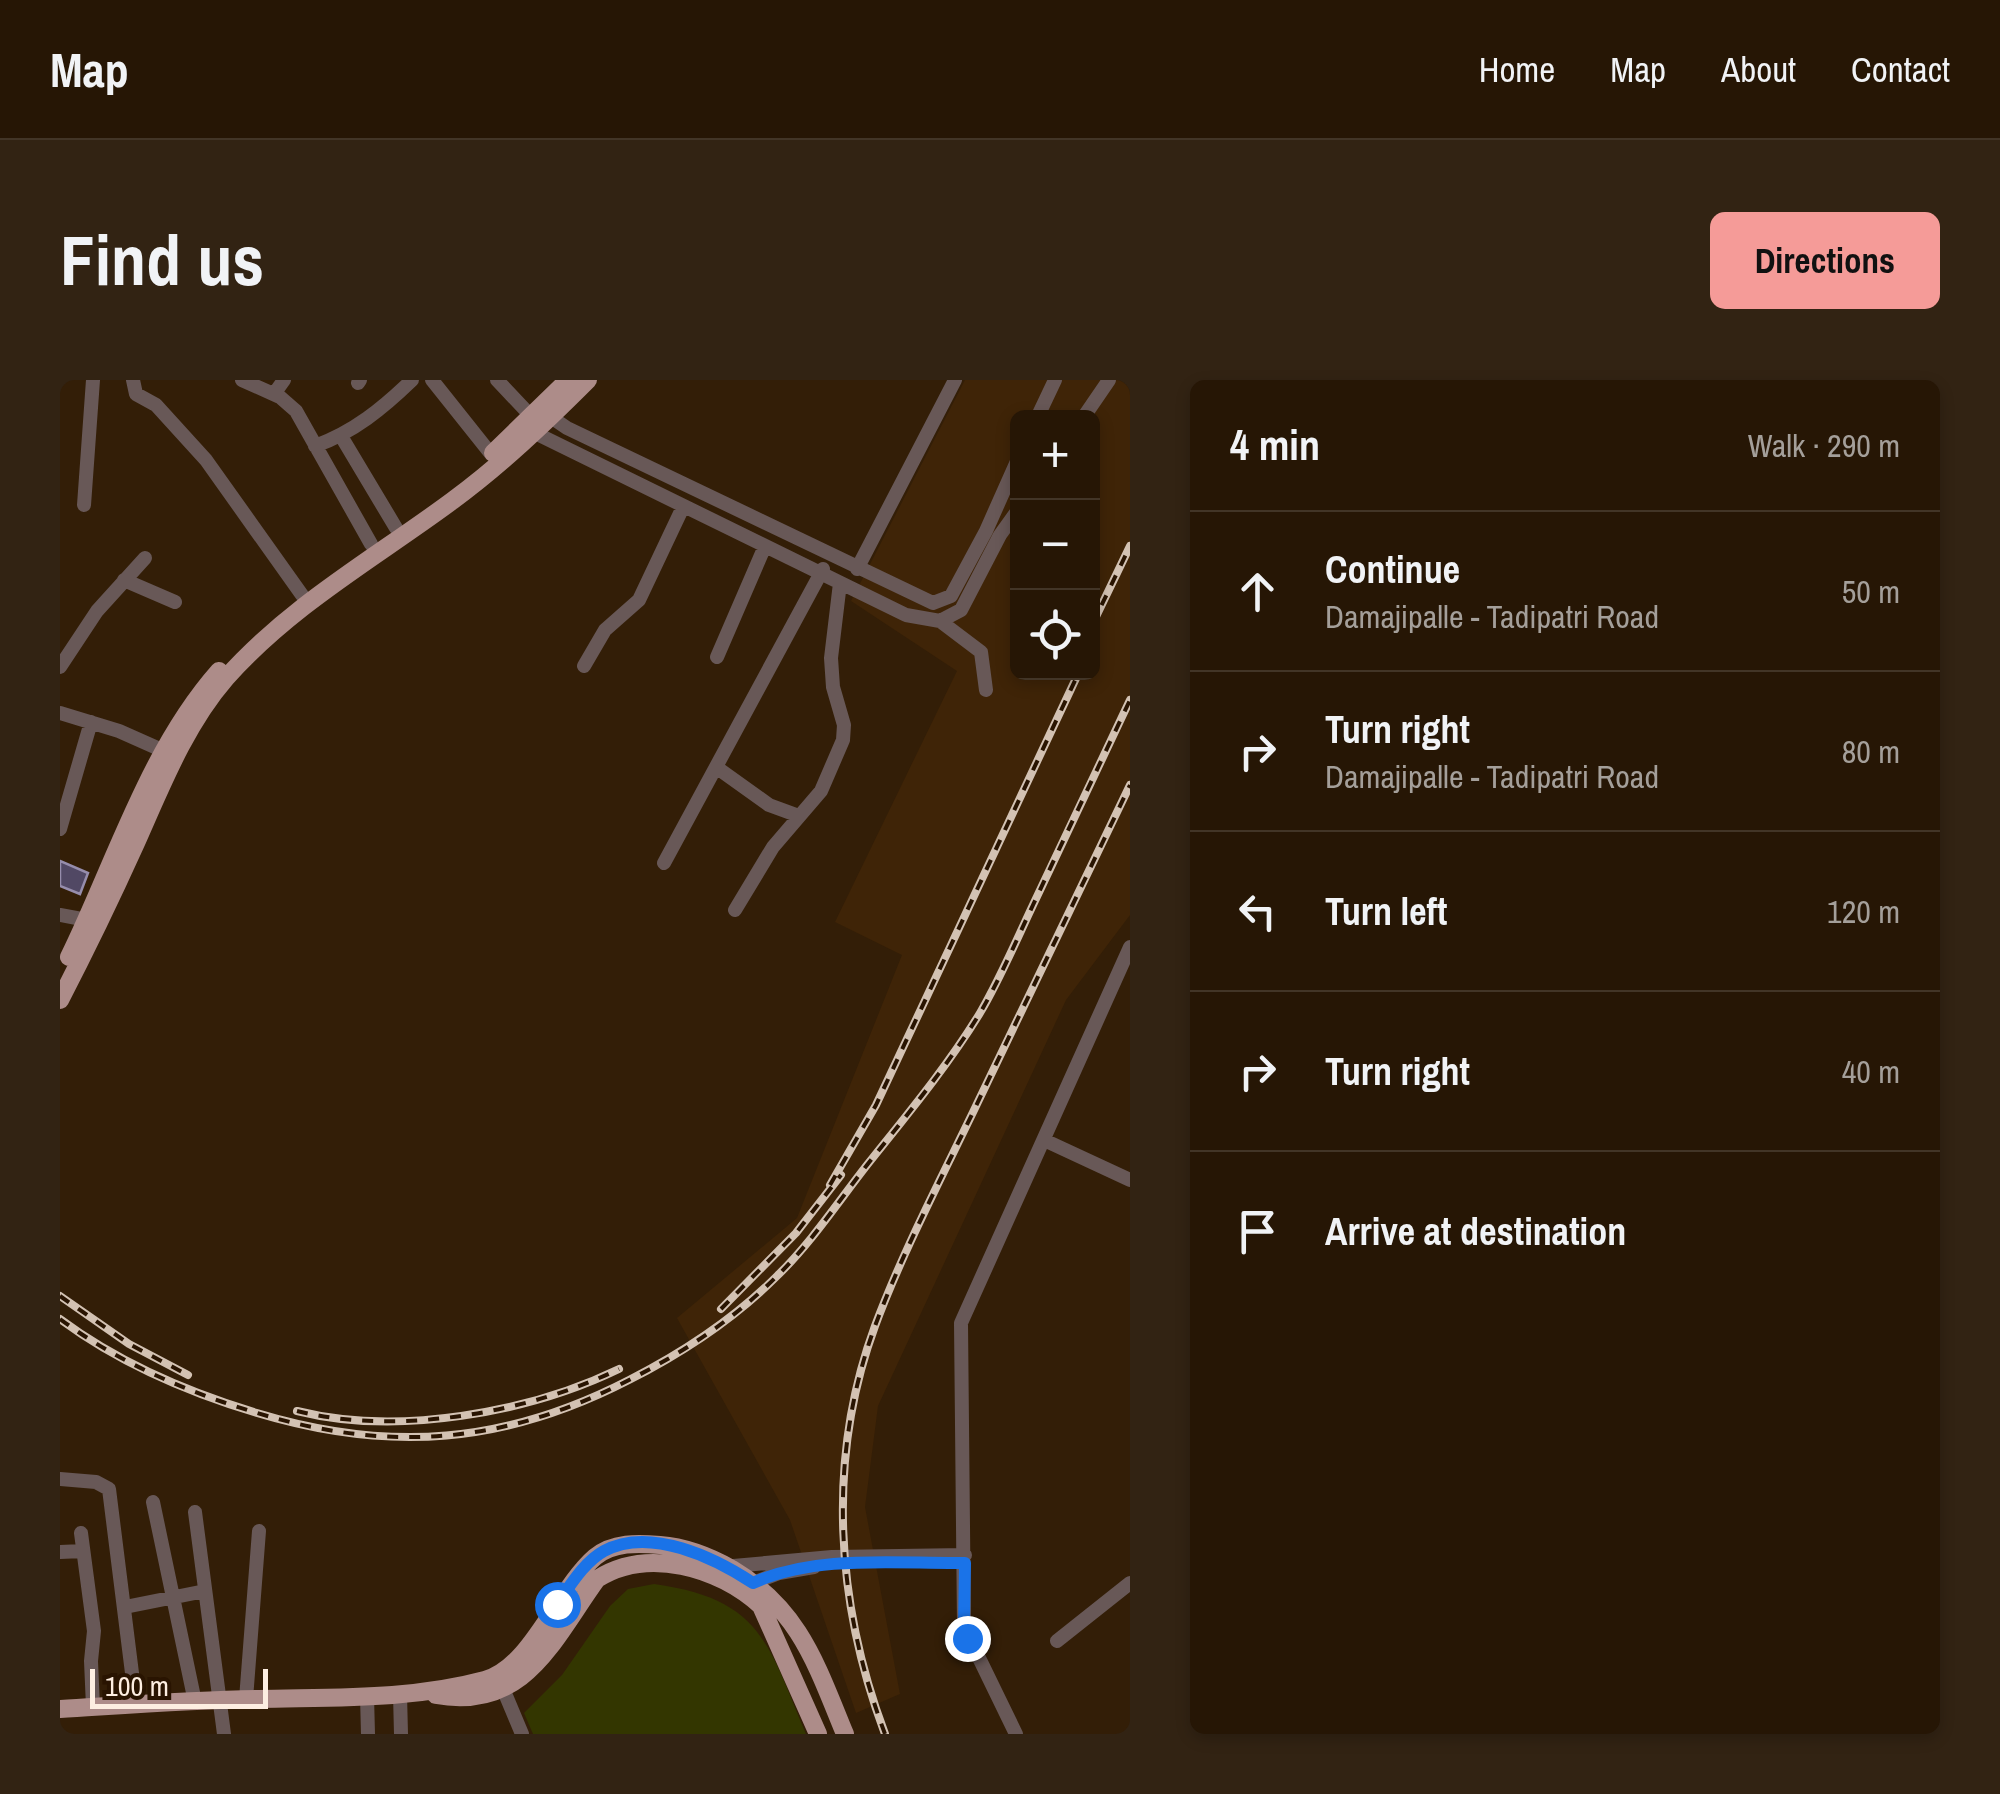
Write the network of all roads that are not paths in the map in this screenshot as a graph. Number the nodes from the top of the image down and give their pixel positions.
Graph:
1 (93, 380) edge
2 (134, 380) edge
3 (242, 380) edge
4 (284, 380) edge
5 (412, 380) edge
6 (432, 380) edge
7 (497, 380) edge
8 (588, 380) edge
9 (954, 380) edge
10 (1055, 380) edge
11 (1109, 380) edge
12 (563, 382) edge
13 (274, 394) junction
14 (1041, 410) edge
15 (1088, 410) edge
16 (535, 420) junction
17 (341, 436) junction
18 (316, 446) junction
19 (491, 454) junction
20 (1010, 477) edge
21 (84, 505) dead end
22 (682, 507) junction
23 (731, 508) junction
24 (1010, 521) edge
25 (722, 526) junction
26 (396, 528) junction
27 (372, 544) junction
28 (765, 546) junction
29 (830, 556) junction
30 (145, 558) dead end
31 (857, 569) junction
32 (821, 574) junction
33 (124, 580) junction
34 (840, 583) junction
35 (302, 595) junction
36 (175, 602) dead end
37 (933, 603) junction
38 (940, 622) junction
39 (717, 657) dead end
40 (584, 666) dead end
41 (60, 667) edge
42 (986, 690) dead end
43 (60, 713) edge
44 (92, 722) junction
45 (164, 751) junction
46 (716, 767) junction
47 (799, 816) junction
48 (60, 829) edge
49 (664, 863) dead end
50 (735, 910) dead end
51 (60, 915) edge
52 (87, 920) junction
53 (1130, 947) edge
54 (60, 975) edge
55 (60, 1000) edge
56 (1044, 1140) junction
57 (1130, 1180) edge
58 (60, 1478) edge
59 (153, 1502) dead end
60 (195, 1512) dead end
61 (259, 1531) dead end
62 (81, 1533) dead end
63 (84, 1551) junction
64 (60, 1552) edge
65 (965, 1559) junction
66 (716, 1570) junction
67 (753, 1583) junction
68 (1130, 1584) edge
69 (206, 1592) junction
70 (172, 1598) junction
71 (125, 1607) junction
72 (1057, 1641) dead end
73 (504, 1691) junction
74 (423, 1693) junction
75 (400, 1694) junction
76 (367, 1696) junction
77 (246, 1699) junction
78 (222, 1701) junction
79 (195, 1702) junction
80 (136, 1705) junction
81 (93, 1707) junction
82 (60, 1709) edge
83 (224, 1734) edge
84 (368, 1734) edge
85 (401, 1734) edge
86 (522, 1734) edge
87 (818, 1734) edge
88 (845, 1734) edge
89 (1016, 1734) edge

1 - 21 street
2 - 35 street
3 - 13 street
4 - 13 street
5 - 17 street
6 - 19 street
7 - 16 street
8 - 16 main road
9 - 31 street
10 - 14 street
11 - 15 street
12 - 16 main road
13 - 18 street
16 - 19 main road
16 - 22 street
16 - 23 street
16 - 55 main road
17 - 18 street
17 - 26 street
18 - 27 street
19 - 26 main road
20 - 37 street
22 - 25 street
22 - 40 street
23 - 25 street
23 - 29 street
24 - 38 street
25 - 28 street
26 - 27 main road
27 - 35 main road
28 - 32 street
28 - 39 street
29 - 31 street
29 - 32 street
30 - 33 street
31 - 37 street
32 - 34 street
32 - 46 street
33 - 36 street
33 - 41 street
34 - 38 street
34 - 47 street
35 - 45 main road
37 - 38 street
38 - 42 street
43 - 44 street
44 - 45 street
44 - 48 street
45 - 52 main road
46 - 47 street
46 - 49 street
47 - 50 street
51 - 52 street
52 - 54 main road
53 - 56 street
56 - 57 street
56 - 65 street
58 - 71 street
59 - 70 street
60 - 69 street
61 - 77 street
62 - 63 street
63 - 64 street
63 - 81 street
65 - 66 street
65 - 67 street
65 - 89 street
66 - 67 main road
66 - 73 main road
66 - 74 main road
66 - 87 main road
67 - 88 main road
68 - 72 street
69 - 70 street
69 - 78 street
70 - 71 street
70 - 79 street
71 - 80 street
73 - 74 main road
73 - 86 street
74 - 75 main road
75 - 76 main road
75 - 85 street
76 - 77 main road
76 - 84 street
77 - 78 main road
78 - 79 main road
78 - 83 street
79 - 80 main road
80 - 81 main road
81 - 82 main road

